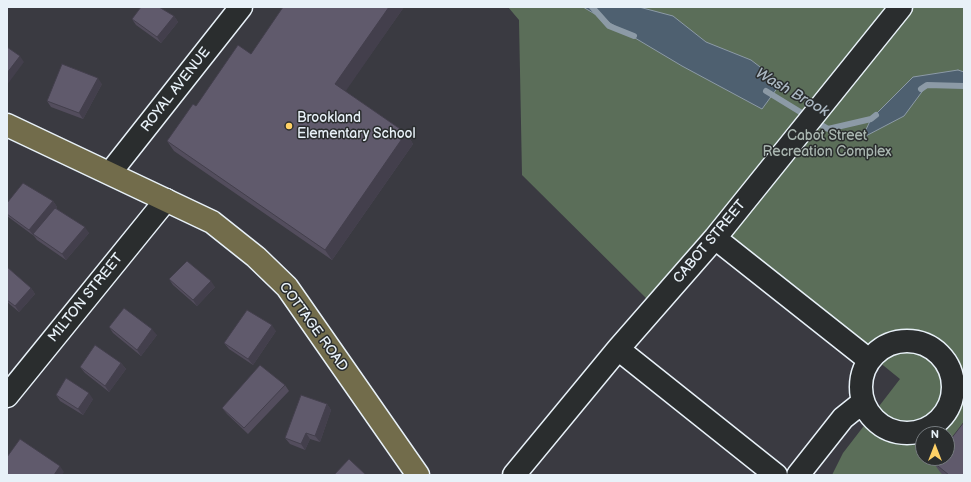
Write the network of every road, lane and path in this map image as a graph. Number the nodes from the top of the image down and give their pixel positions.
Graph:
1 (241, 7) edge
2 (901, 7) edge
3 (7, 125) edge
4 (110, 173) junction
5 (166, 200) junction
6 (715, 238) junction
7 (618, 349) junction
8 (869, 360) junction
9 (7, 396) edge
10 (863, 402) junction
11 (418, 475) edge
12 (514, 475) edge
13 (776, 475) edge
14 (798, 475) edge

1 - 4 street, ROYAL AVENUE
2 - 6 street, CABOT STREET
3 - 4 main road, COTTAGE ROAD
4 - 5 main road, COTTAGE ROAD
5 - 9 street, MILTON STREET
5 - 11 main road, COTTAGE ROAD
6 - 7 street, CABOT STREET
6 - 8 street
7 - 12 street, CABOT STREET
7 - 13 street
8 - 10 street
8 - 10 street
10 - 14 street

